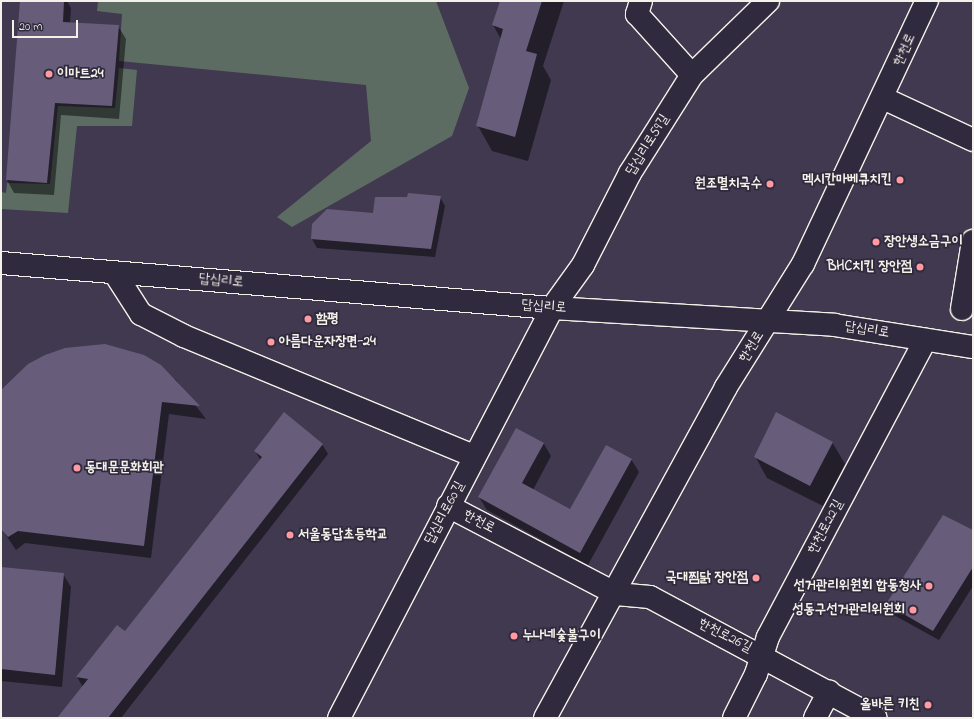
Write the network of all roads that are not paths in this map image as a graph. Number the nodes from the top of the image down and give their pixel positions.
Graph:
1 (641, 1) edge
2 (768, 1) edge
3 (927, 1) edge
4 (692, 74) junction
5 (883, 98) junction
6 (973, 140) edge
7 (973, 241) edge
8 (1, 263) edge
9 (114, 272) junction
10 (552, 308) junction
11 (962, 309) dead end
12 (767, 321) junction
13 (925, 340) junction
14 (973, 347) edge
15 (474, 456) junction
16 (448, 506) junction
17 (616, 594) junction
18 (762, 655) junction
19 (829, 692) junction
20 (339, 718) edge
21 (545, 718) edge
22 (734, 718) edge
23 (815, 718) edge
24 (876, 718) edge

1 - 4 street
2 - 4 street, 답십리로59길
3 - 5 street, 한천로
4 - 10 street, 답십리로59길
5 - 6 street
5 - 12 street, 한천로
7 - 11 street
8 - 9 street, 답십리로
9 - 10 street, 답십리로
9 - 15 street
10 - 12 street, 답십리로
10 - 15 street, 답십리로60길
12 - 13 street, 답십리로
12 - 17 street, 한천로
13 - 14 street, 답십리로
13 - 18 street, 한천로22길
15 - 16 street, 답십리로60길
16 - 17 street, 한천로
16 - 20 street, 답십리로60길
17 - 18 street, 한천로26길
17 - 21 street, 한천로
18 - 19 street, 한천로26길
18 - 22 street, 한천로22길
19 - 23 street
19 - 24 street, 한천로26길

